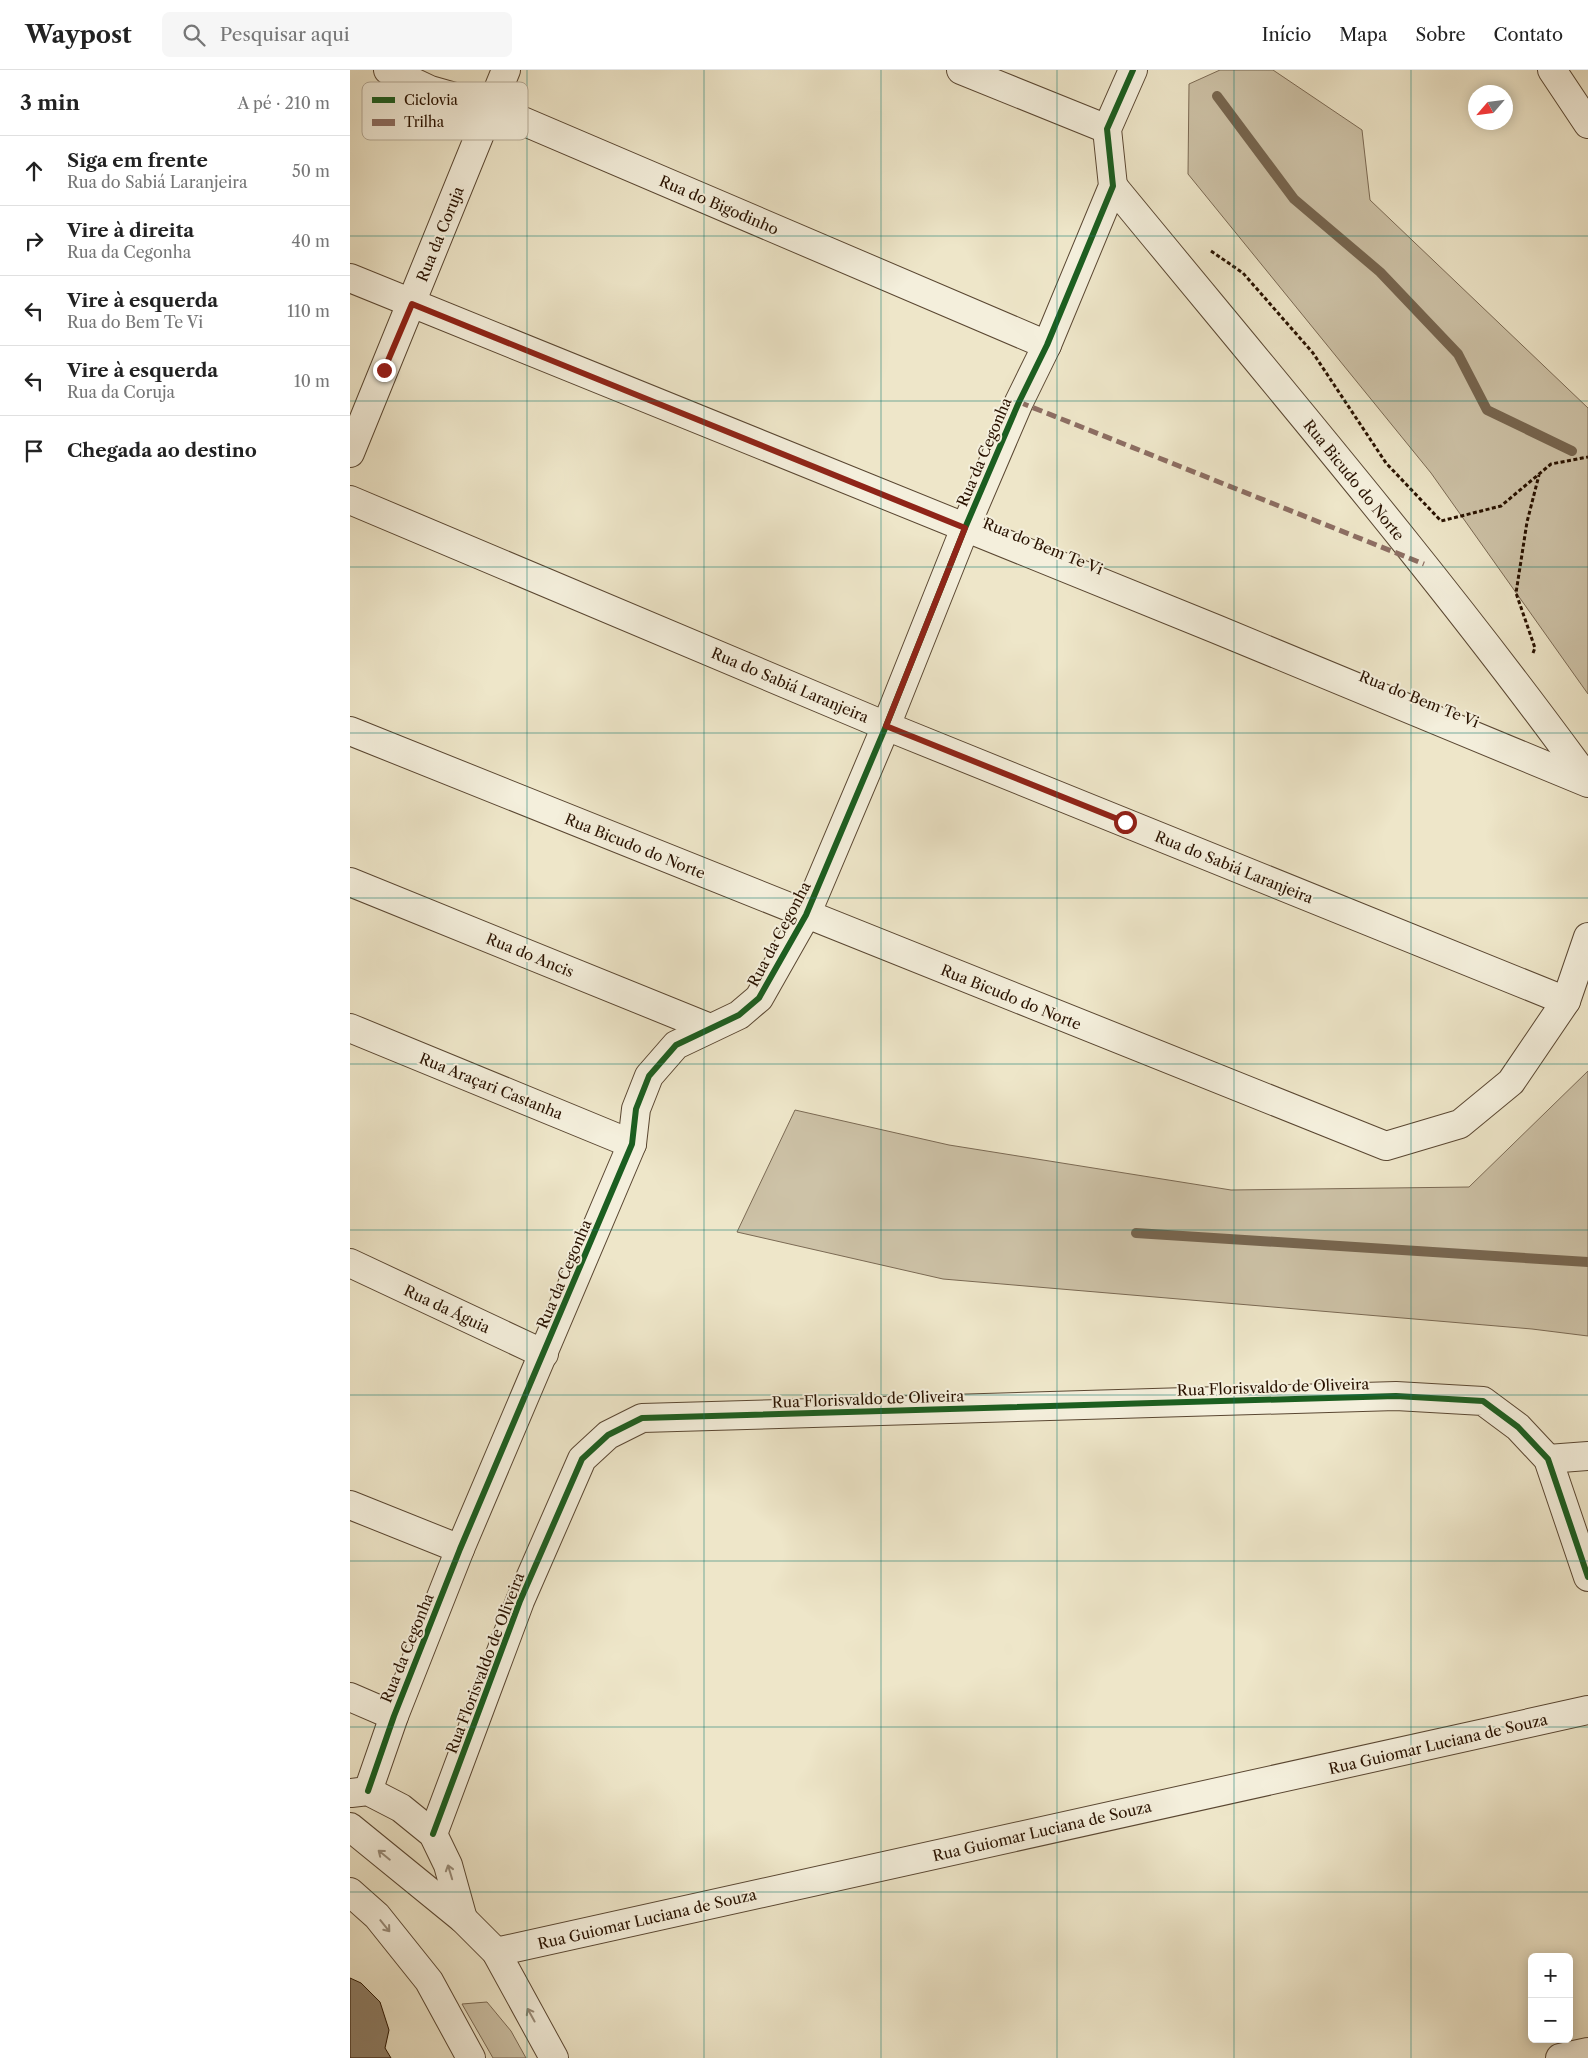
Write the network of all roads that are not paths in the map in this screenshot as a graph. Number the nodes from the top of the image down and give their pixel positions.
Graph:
1 (388, 70) edge
2 (506, 70) edge
3 (961, 70) edge
4 (1133, 70) edge
5 (1552, 70) edge
6 (413, 82) edge
7 (501, 82) edge
8 (528, 123) edge
9 (1588, 124) edge
10 (1107, 129) junction
11 (477, 140) edge
12 (1113, 186) junction
13 (350, 278) edge
14 (412, 304) junction
15 (1047, 345) junction
16 (350, 453) edge
17 (350, 500) edge
18 (965, 528) junction
19 (886, 726) junction
20 (350, 731) edge
21 (1588, 781) edge
22 (350, 882) edge
23 (806, 915) junction
24 (1588, 938) edge
25 (1566, 1001) junction
26 (350, 1028) edge
27 (710, 1028) junction
28 (632, 1144) junction
29 (350, 1263) edge
30 (544, 1354) junction
31 (1588, 1456) edge
32 (1548, 1459) junction
33 (350, 1505) edge
34 (460, 1549) junction
35 (1588, 1577) edge
36 (350, 1697) edge
37 (1588, 1710) edge
38 (394, 1716) junction
39 (359, 1792) edge
40 (350, 1827) edge
41 (433, 1834) junction
42 (350, 1892) edge
43 (463, 1919) junction
44 (496, 1952) junction
45 (1588, 2052) edge
46 (471, 2058) edge
47 (554, 2058) edge
48 (1560, 2058) edge

1 - 6 street, Rua do Bigodinho
2 - 7 street, Rua da Coruja
3 - 10 street
4 - 10 street, Rua da Cegonha
5 - 9 street
8 - 15 street, Rua do Bigodinho
10 - 12 street, Rua da Cegonha
11 - 14 street, Rua da Coruja
12 - 15 street, Rua da Cegonha
12 - 21 street, Rua Bicudo do Norte
13 - 14 street, Rua do Bem Te Vi
14 - 16 street, Rua da Coruja
14 - 18 street, Rua do Bem Te Vi
15 - 18 street, Rua da Cegonha
17 - 19 street, Rua do Sabiá Laranjeira
18 - 19 street, Rua da Cegonha
18 - 21 street, Rua do Bem Te Vi
19 - 23 street, Rua da Cegonha
19 - 25 street, Rua do Sabiá Laranjeira
20 - 23 street, Rua Bicudo do Norte
22 - 27 street, Rua do Ancis
23 - 25 street, Rua Bicudo do Norte
23 - 27 street, Rua da Cegonha
24 - 25 street, Rua Bicudo do Norte
26 - 28 street, Rua Araçari Castanha
27 - 28 street, Rua da Cegonha
28 - 30 street, Rua da Cegonha
29 - 30 street, Rua da Águia
30 - 34 street, Rua da Cegonha
31 - 32 street
32 - 35 street
32 - 41 street, Rua Florisvaldo de Oliveira
33 - 34 street
34 - 38 street, Rua da Cegonha
36 - 38 street
37 - 44 street, Rua Guiomar Luciana de Souza
38 - 39 street, Rua da Cegonha
39 - 41 street
43 -> 40 street
43 -> 41 street
42 -> 46 street
43 - 44 street
47 -> 44 street
45 - 48 street

